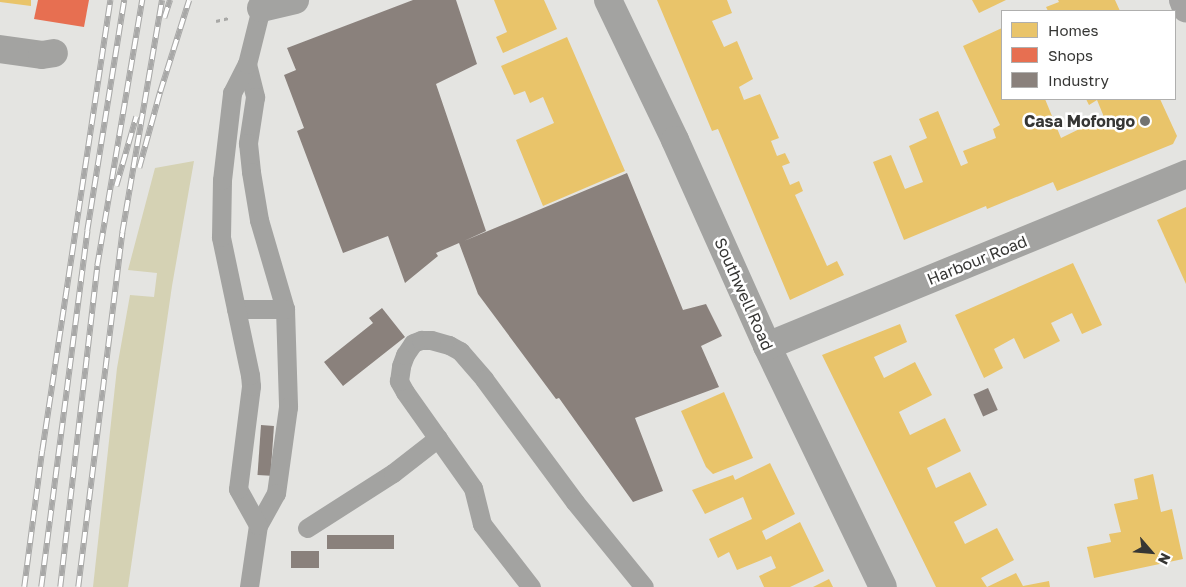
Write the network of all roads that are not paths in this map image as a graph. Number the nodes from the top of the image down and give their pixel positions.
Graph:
1 (295, 0) edge
2 (608, 0) edge
3 (1183, 0) edge
4 (261, 8) joint
5 (1186, 8) edge
6 (0, 49) edge
7 (54, 53) dead end
8 (247, 64) junction
9 (1186, 174) edge
10 (236, 309) junction
11 (285, 309) junction
12 (767, 346) junction
13 (438, 438) junction
14 (258, 526) junction
15 (307, 528) dead end
16 (249, 587) edge
17 (531, 587) edge
18 (644, 587) edge
19 (883, 587) edge

1 - 4 street
2 - 12 street, Southwell Road
3 - 5 main road
4 - 8 lane
6 - 7 street
8 - 10 lane
8 - 11 lane
9 - 12 street, Harbour Road
10 - 11 lane
10 - 14 lane
11 - 14 lane
12 - 19 street, Southwell Road
13 - 15 lane
13 - 17 lane
13 - 18 lane
14 - 16 lane

